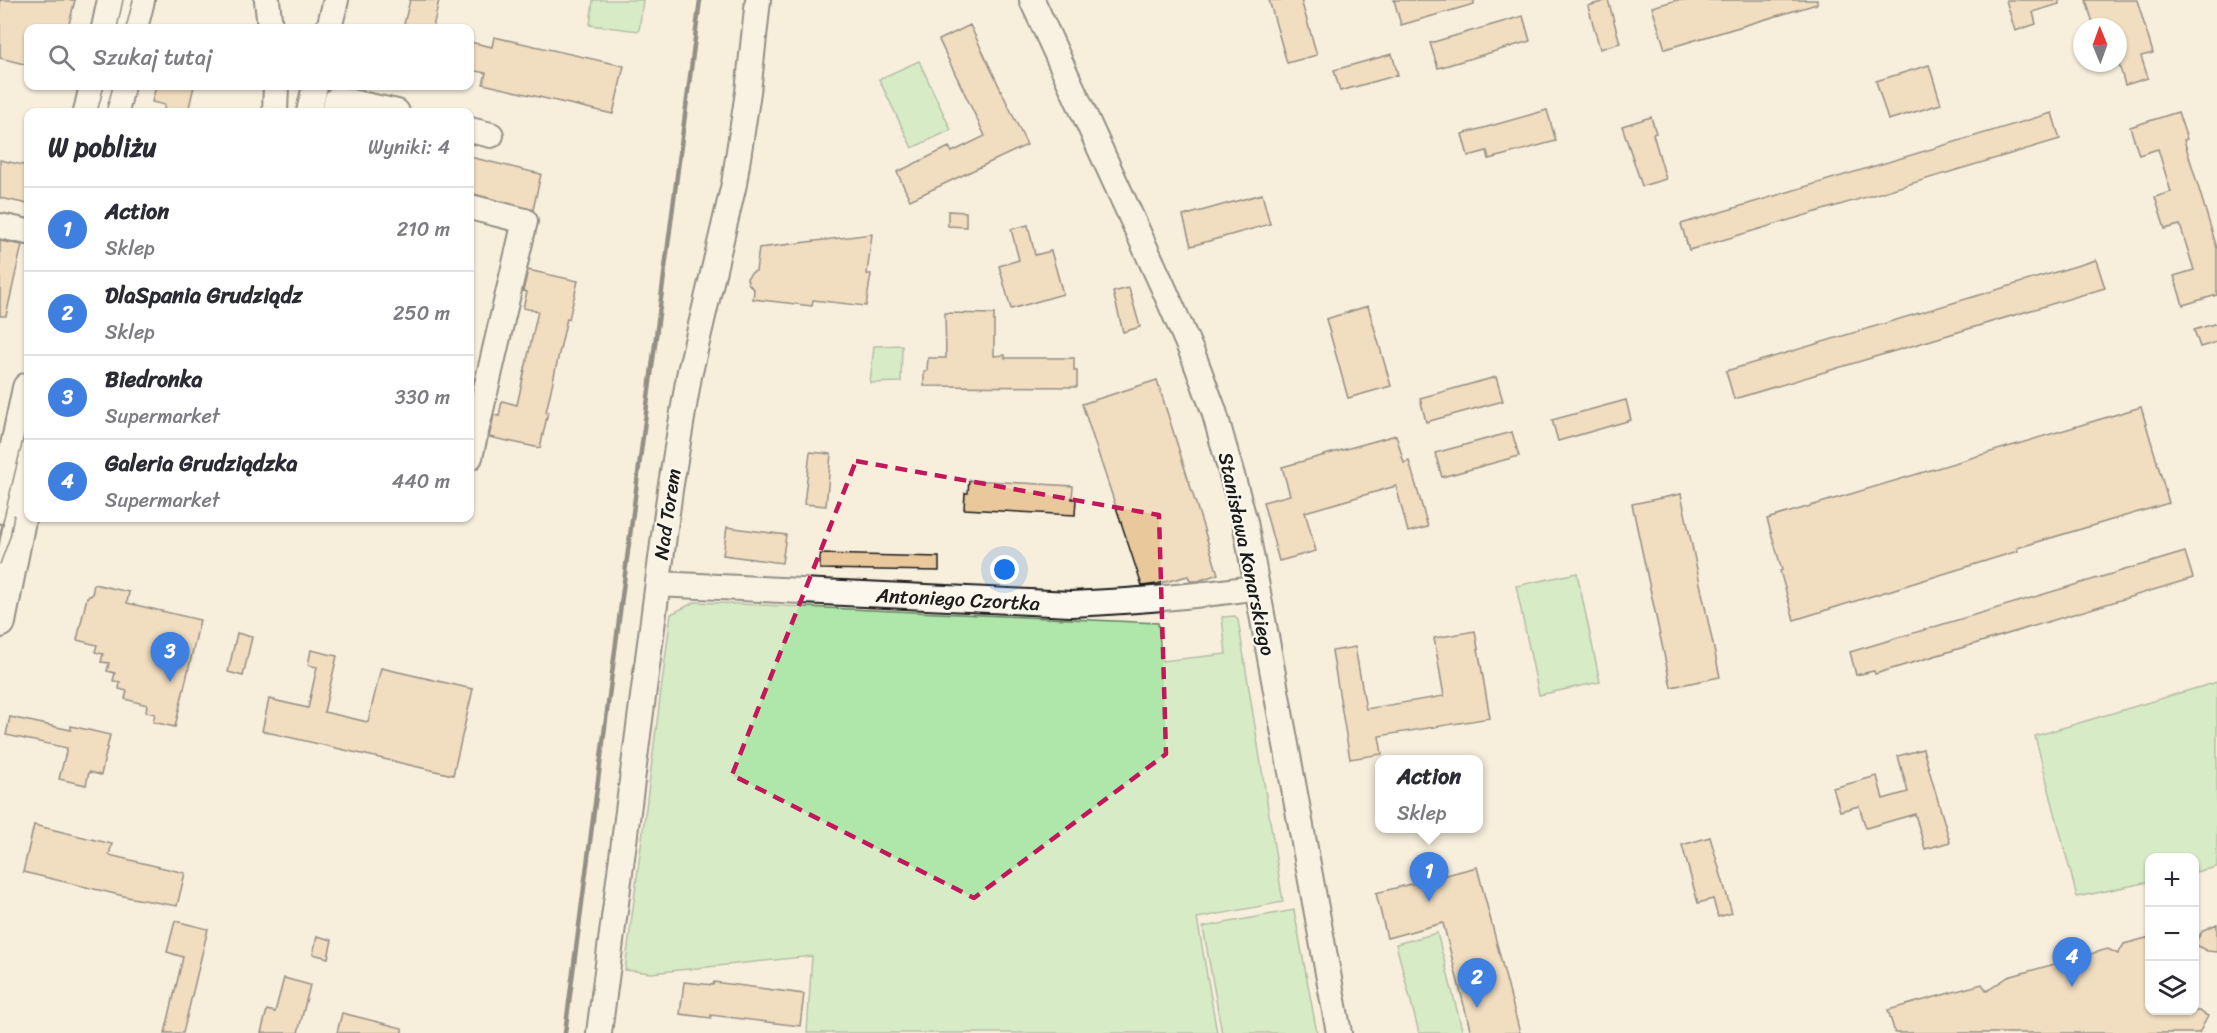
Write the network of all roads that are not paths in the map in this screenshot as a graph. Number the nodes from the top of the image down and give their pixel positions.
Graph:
1 (113, 0) edge
2 (139, 0) edge
3 (267, 0) edge
4 (336, 0) edge
5 (758, 0) edge
6 (1032, 0) edge
7 (108, 24) edge
8 (133, 24) edge
9 (270, 24) edge
10 (330, 24) edge
11 (94, 90) edge
12 (118, 90) edge
13 (276, 90) edge
14 (314, 90) edge
15 (90, 108) edge
16 (114, 108) edge
17 (275, 108) edge
18 (310, 108) edge
19 (335, 108) edge
20 (379, 108) edge
21 (474, 208) edge
22 (0, 226) edge
23 (24, 231) edge
24 (24, 407) edge
25 (474, 440) edge
26 (24, 499) edge
27 (0, 520) edge
28 (658, 584) junction
29 (1257, 587) junction
30 (0, 622) edge
31 (599, 1033) edge
32 (1339, 1033) edge

1 - 7 main road
2 - 8 main road
3 - 9 street
4 - 10 street
5 - 28 street, Nad Torem
6 - 29 street, Stanisława Konarskiego
11 - 15 main road
12 - 16 main road
13 - 17 street
14 - 18 street
19 - 20 street
21 - 25 street
22 - 23 street
24 - 27 main road
26 - 30 main road
28 - 29 street, Antoniego Czortka
28 - 31 street, Nad Torem
29 - 32 street, Stanisława Konarskiego

